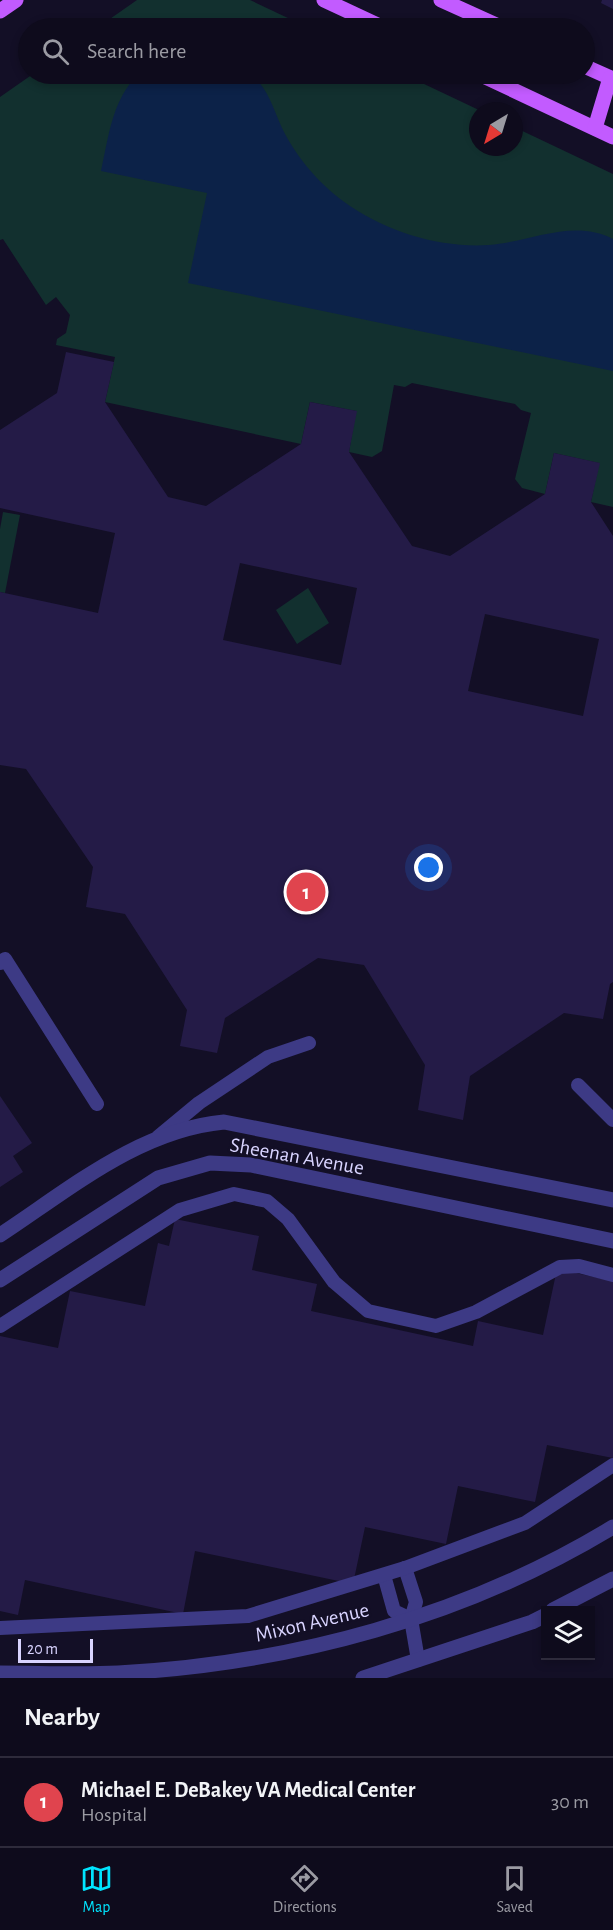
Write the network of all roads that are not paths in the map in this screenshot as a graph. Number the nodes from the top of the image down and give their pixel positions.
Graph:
1 (16, 0) edge
2 (324, 0) edge
3 (441, 0) edge
4 (0, 11) edge
5 (363, 18) edge
6 (481, 18) edge
7 (595, 71) edge
8 (611, 79) edge
9 (500, 84) edge
10 (595, 128) junction
11 (613, 137) edge
12 (0, 963) edge
13 (309, 1042) dead end
14 (578, 1085) dead end
15 (97, 1104) dead end
16 (613, 1120) edge
17 (158, 1137) junction
18 (613, 1200) edge
19 (0, 1235) edge
20 (613, 1241) edge
21 (613, 1275) edge
22 (0, 1280) edge
23 (0, 1326) edge
24 (613, 1465) edge
25 (613, 1527) edge
26 (405, 1568) junction
27 (384, 1575) junction
28 (613, 1579) edge
29 (563, 1606) edge
30 (541, 1618) edge
31 (411, 1619) junction
32 (0, 1628) edge
33 (418, 1660) junction
34 (0, 1673) edge
35 (363, 1678) edge

1 - 4 main road
2 - 5 main road
3 - 6 main road
7 - 8 main road
8 - 10 main road
9 - 10 main road
10 - 11 main road
12 - 15 lane
13 - 17 lane
14 - 16 lane
17 - 18 street, Sheenan Avenue
17 - 19 street, Sheenan Avenue
20 - 22 street, Sheenan Avenue
21 - 23 lane
24 - 26 lane
25 - 31 street, Mixon Avenue
26 - 27 lane
26 - 31 lane
27 - 31 lane
27 - 32 lane
28 - 29 street
30 - 33 street
31 - 33 lane
31 - 34 street, Mixon Avenue
33 - 35 street

